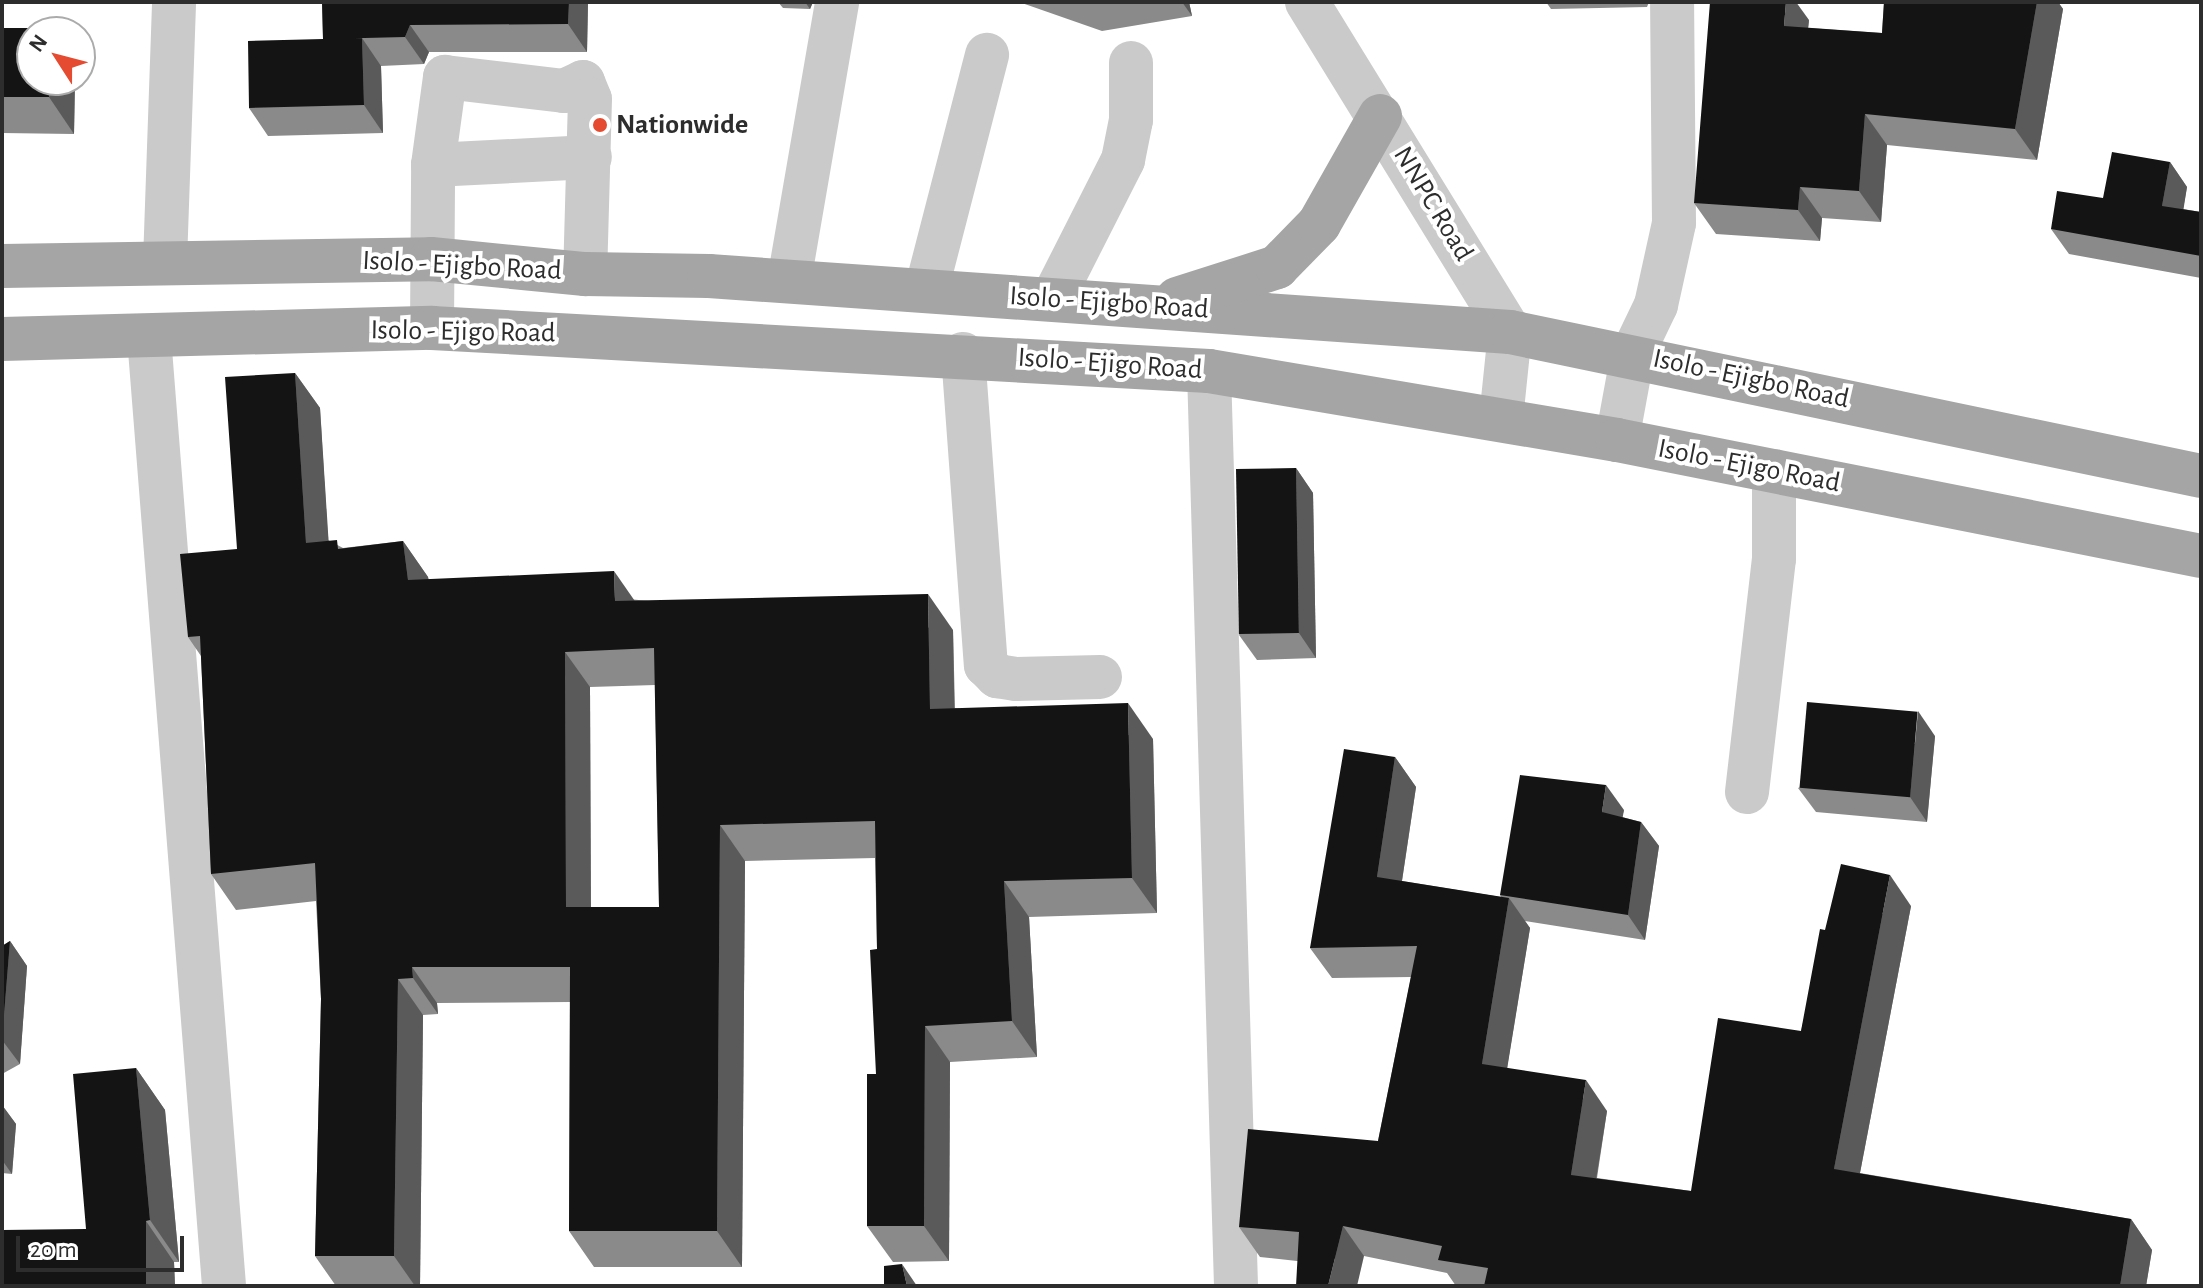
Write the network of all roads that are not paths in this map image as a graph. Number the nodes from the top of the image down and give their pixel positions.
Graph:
1 (174, 2) edge
2 (837, 2) edge
3 (1307, 2) edge
4 (1672, 2) edge
5 (987, 55) dead end
6 (1131, 63) dead end
7 (1380, 116) junction
8 (590, 157) junction
9 (433, 165) junction
10 (431, 259) junction
11 (165, 262) junction
12 (2, 266) edge
13 (585, 274) junction
14 (789, 281) junction
15 (926, 291) junction
16 (1053, 298) junction
17 (1155, 306) junction
18 (432, 328) junction
19 (1510, 332) junction
20 (149, 337) junction
21 (2, 339) edge
22 (1633, 353) junction
23 (963, 354) junction
24 (1209, 371) junction
25 (1501, 419) junction
26 (1617, 440) junction
27 (1774, 471) junction
28 (2201, 476) edge
29 (2201, 556) edge
30 (1100, 677) dead end
31 (1747, 792) dead end
32 (224, 1286) edge
33 (1236, 1286) edge

1 - 11 street
2 - 14 street
3 - 7 street, NNPC Road
4 - 22 street
5 - 15 street
6 - 16 street
7 - 17 main road
7 - 19 street, NNPC Road
8 - 9 street
8 - 9 street
8 - 13 street
9 - 10 street
10 - 11 main road, Isolo - Ejigbo Road
10 - 13 main road, Isolo - Ejigbo Road
10 - 18 street
11 - 12 main road, Isolo - Ejigbo Road
13 - 14 main road, Isolo - Ejigbo Road
14 - 15 main road, Isolo - Ejigbo Road
15 - 16 main road, Isolo - Ejigbo Road
16 - 17 main road, Isolo - Ejigbo Road
17 - 19 main road, Isolo - Ejigbo Road
18 - 20 main road, Isolo - Ejigo Road
18 - 23 main road, Isolo - Ejigo Road
19 - 22 main road, Isolo - Ejigbo Road
19 - 25 street
20 - 21 main road, Isolo - Ejigo Road
20 - 32 street
22 - 26 street
22 - 28 main road, Isolo - Ejigbo Road
23 - 24 main road, Isolo - Ejigo Road
23 - 30 street
24 - 25 main road, Isolo - Ejigo Road
24 - 33 street
25 - 26 main road, Isolo - Ejigo Road
26 - 27 main road, Isolo - Ejigo Road
27 - 29 main road, Isolo - Ejigo Road
27 - 31 street

